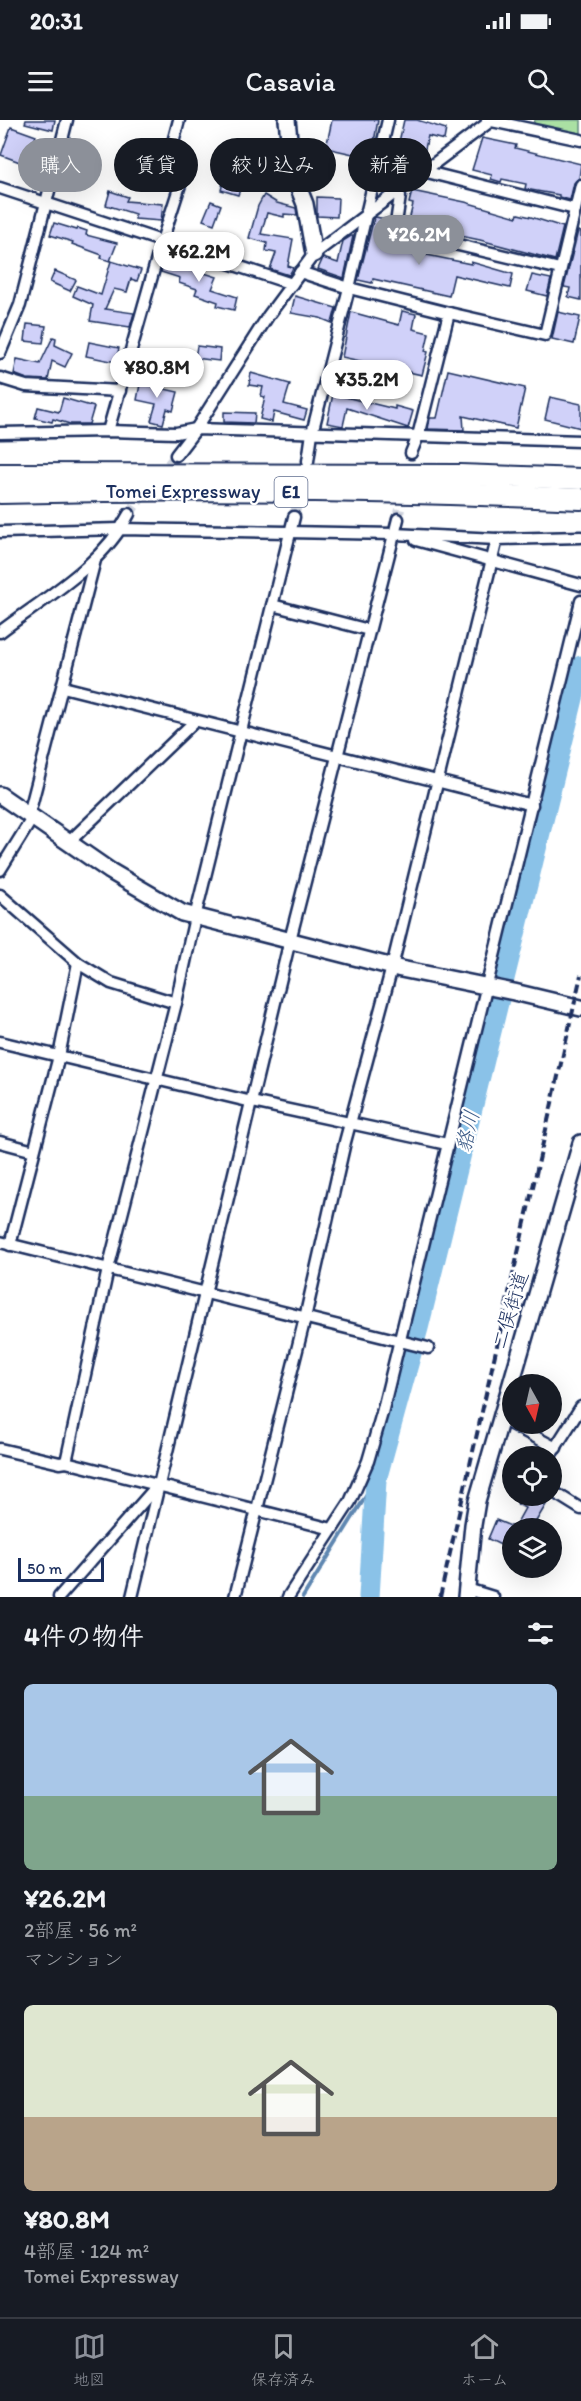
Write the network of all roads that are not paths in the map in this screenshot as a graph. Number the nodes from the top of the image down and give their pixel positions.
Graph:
1 (67, 120) edge
2 (179, 120) edge
3 (286, 120) edge
4 (388, 120) edge
5 (490, 120) edge
6 (581, 140) edge
7 (432, 164) edge
8 (432, 173) edge
9 (581, 185) edge
10 (0, 188) edge
11 (395, 192) edge
12 (398, 192) edge
13 (47, 204) junction
14 (575, 209) junction
15 (366, 215) junction
16 (162, 241) junction
17 (314, 254) junction
18 (560, 269) junction
19 (300, 272) junction
20 (292, 284) junction
21 (349, 288) junction
22 (449, 313) junction
23 (0, 353) edge
24 (0, 378) edge
25 (120, 392) junction
26 (196, 429) junction
27 (108, 431) junction
28 (0, 433) edge
29 (312, 433) junction
30 (418, 436) junction
31 (581, 441) edge
32 (411, 453) tunnel mouth
33 (176, 455) tunnel mouth
34 (308, 461) dead end
35 (0, 474) edge
36 (581, 479) edge
37 (0, 493) edge
38 (581, 499) edge
39 (129, 514) tunnel mouth
40 (294, 517) tunnel mouth
41 (398, 519) tunnel mouth
42 (121, 529) junction
43 (0, 532) edge
44 (289, 533) junction
45 (398, 535) junction
46 (581, 537) edge
47 (497, 539) junction
48 (95, 560) junction
49 (492, 562) junction
50 (581, 585) edge
51 (581, 601) edge
52 (272, 605) junction
53 (369, 630) junction
54 (0, 632) edge
55 (63, 687) junction
56 (194, 722) junction
57 (240, 733) junction
58 (336, 754) junction
59 (436, 779) junction
60 (0, 795) edge
61 (532, 805) junction
62 (31, 815) junction
63 (68, 843) junction
64 (0, 870) edge
65 (0, 895) edge
66 (195, 917) junction
67 (290, 940) junction
68 (78, 963) junction
69 (392, 967) junction
70 (487, 987) junction
71 (176, 1003) junction
72 (581, 1008) edge
73 (0, 1042) edge
74 (59, 1056) junction
75 (156, 1078) junction
76 (252, 1102) junction
77 (351, 1122) junction
78 (0, 1142) edge
79 (581, 1143) edge
80 (447, 1144) junction
81 (34, 1151) junction
82 (5, 1244) edge
83 (108, 1269) junction
84 (204, 1292) junction
85 (305, 1318) junction
86 (400, 1341) junction
87 (428, 1348) dead end
88 (581, 1407) edge
89 (500, 1418) junction
90 (544, 1446) edge
91 (557, 1446) edge
92 (0, 1449) edge
93 (66, 1462) junction
94 (158, 1485) junction
95 (562, 1497) edge
96 (256, 1509) junction
97 (581, 1509) edge
98 (332, 1529) junction
99 (467, 1593) edge
100 (59, 1597) edge
101 (132, 1597) edge
102 (235, 1597) edge
103 (288, 1597) edge
104 (493, 1597) edge

1 - 13 street
2 - 16 street
3 - 17 street
4 - 15 street
5 - 6 street
5 - 7 street
8 - 14 street
9 - 14 street
10 - 13 street
11 - 15 street
12 - 18 street
13 - 16 street
13 - 23 street
14 - 18 street
15 - 17 street
15 - 21 street
16 - 20 street
16 - 25 street
17 - 19 street
18 - 22 street
19 - 20 street
19 - 21 street
20 - 26 street
21 - 22 street
21 - 29 street
22 - 30 street
24 - 25 street
25 - 27 street
26 - 27 street
26 - 29 street
26 - 33 street
27 - 28 street
29 - 30 street
29 - 34 street
30 - 31 street
30 - 32 street
35 - 36 highway, Tomei Expressway / E1
37 - 38 highway, Tomei Expressway / E1
39 - 42 street
40 - 44 street
41 - 45 street
42 - 43 street
42 - 44 street
42 - 48 street
44 - 45 street
44 - 52 street
45 - 47 street
45 - 49 street
45 - 53 street
46 - 47 street
47 - 49 street
48 - 54 street
48 - 55 street
49 - 50 street
49 - 59 street
51 - 61 street
52 - 53 street
52 - 57 street
53 - 58 street
55 - 56 street
55 - 62 street
56 - 57 street
56 - 63 street
57 - 58 street
57 - 66 street
58 - 59 street
58 - 67 street
59 - 61 street
59 - 69 street
60 - 62 street
61 - 70 street
62 - 63 street
62 - 64 street
63 - 66 street
65 - 68 street
66 - 67 street
66 - 71 street
67 - 69 street
67 - 76 street
68 - 71 street
68 - 74 street
69 - 70 street
69 - 77 street
70 - 72 street
70 - 80 street
71 - 75 street
73 - 74 street
74 - 75 street
74 - 81 street
75 - 76 street
75 - 83 street
76 - 77 street
76 - 84 street
77 - 80 street
77 - 85 street
78 - 81 street
79 - 89 street, 二俣街道
80 - 86 street
81 - 82 street
82 - 83 street
83 - 84 street
83 - 93 street
84 - 85 street
84 - 94 street
85 - 86 street
85 - 96 street
86 - 87 street
86 - 98 street
88 - 91 street
89 - 90 street
89 - 99 street, 二俣街道
92 - 93 street
93 - 94 street
94 - 96 street
94 - 100 street
94 - 101 street
95 - 97 street
96 - 98 street
96 - 102 street
98 - 103 street
99 - 104 street

